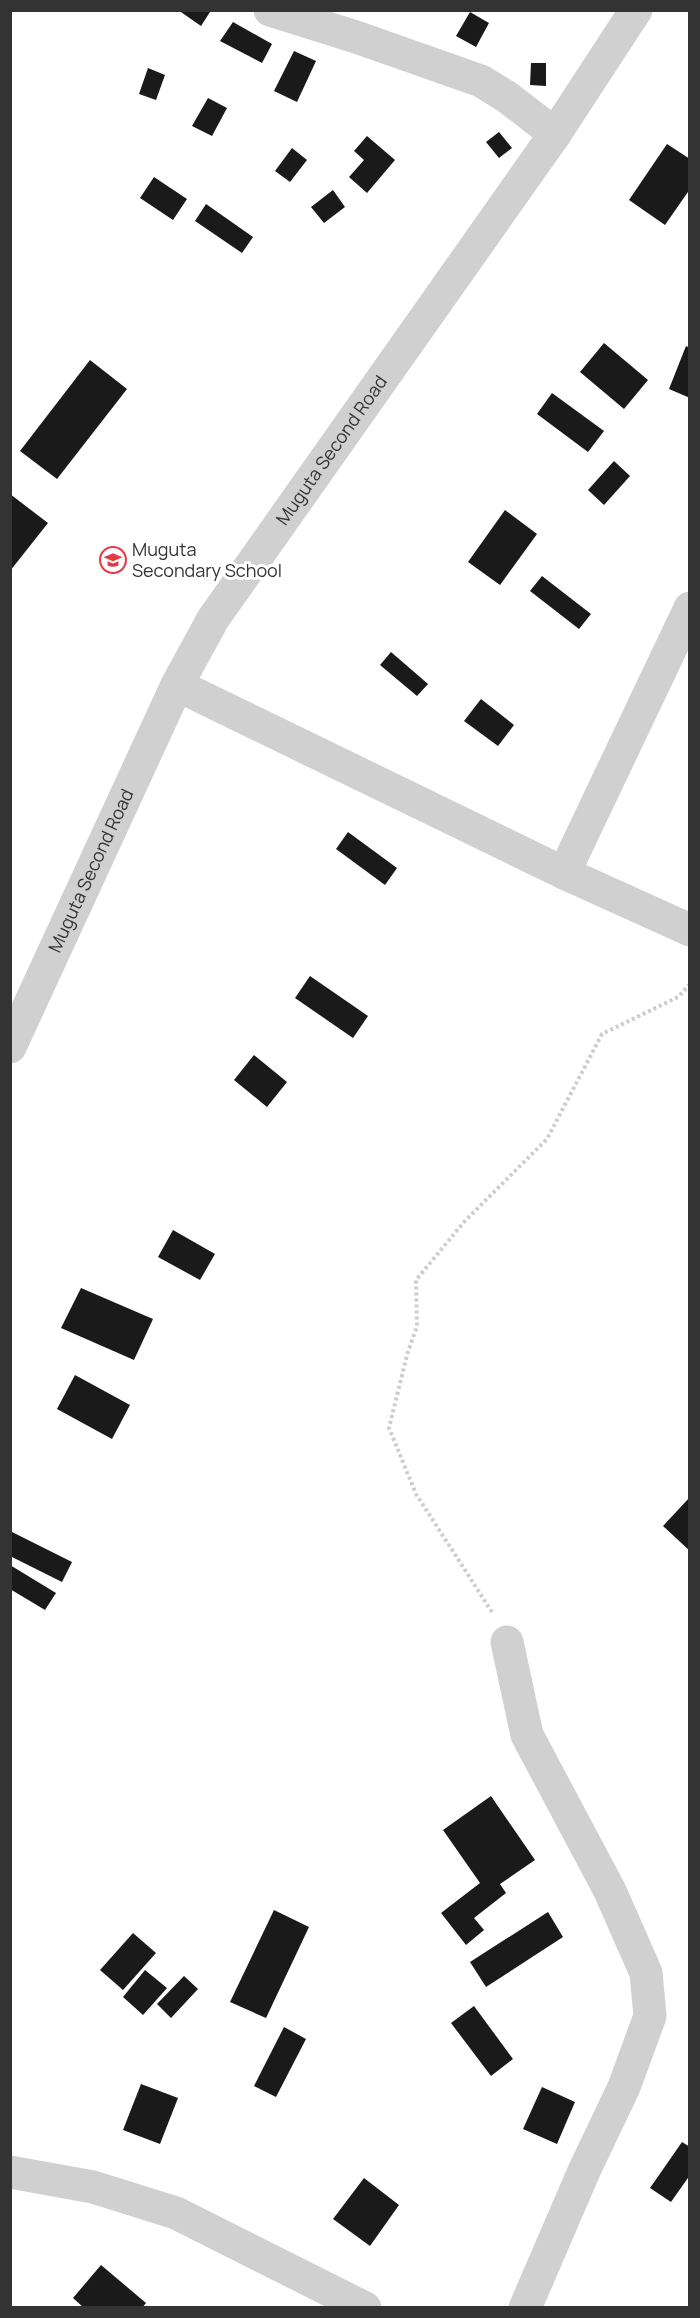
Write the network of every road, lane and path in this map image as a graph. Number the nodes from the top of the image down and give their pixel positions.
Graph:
1 (270, 10) edge
2 (636, 10) edge
3 (555, 134) junction
4 (690, 608) edge
5 (177, 685) junction
6 (564, 873) junction
7 (690, 930) edge
8 (690, 984) edge
9 (10, 1047) edge
10 (507, 1642) joint
11 (10, 2172) edge
12 (365, 2307) edge
13 (525, 2307) edge

1 - 3 street
2 - 3 street, Muguta Second Road
3 - 5 street, Muguta Second Road
4 - 6 street
5 - 6 street
5 - 9 street, Muguta Second Road
6 - 7 street
8 - 10 path
10 - 13 street
11 - 12 street

